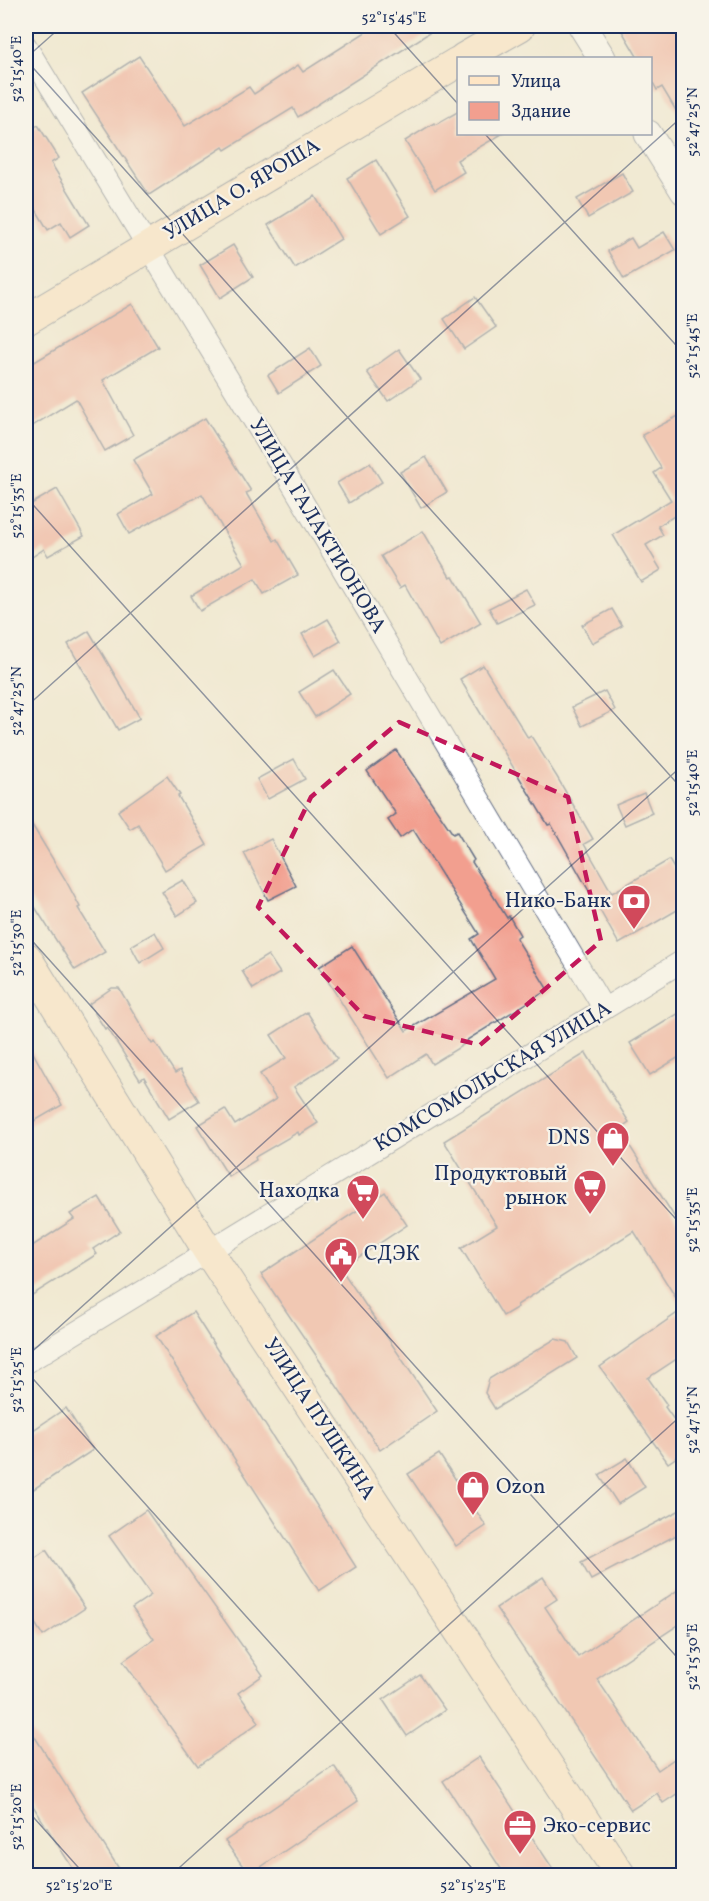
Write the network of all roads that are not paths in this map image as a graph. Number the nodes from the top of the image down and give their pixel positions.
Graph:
1 (520, 26) edge
2 (582, 26) edge
3 (26, 46) edge
4 (466, 57) edge
5 (601, 57) edge
6 (457, 63) edge
7 (649, 135) edge
8 (684, 191) edge
9 (148, 245) junction
10 (26, 320) edge
11 (26, 957) edge
12 (684, 960) edge
13 (604, 1009) junction
14 (208, 1251) junction
15 (26, 1363) edge
16 (621, 1875) edge

1 - 4 main road
2 - 5 street
3 - 9 street, УЛИЦА ГАЛАКТИОНОВА
6 - 9 main road, УЛИЦА О. ЯРОША
7 - 8 street
9 - 10 main road, УЛИЦА О. ЯРОША
9 - 13 street, УЛИЦА ГАЛАКТИОНОВА
11 - 14 main road, УЛИЦА ПУШКИНА
12 - 13 street, КОМСОМОЛЬСКАЯ УЛИЦА
13 - 14 street, КОМСОМОЛЬСКАЯ УЛИЦА
14 - 15 street, КОМСОМОЛЬСКАЯ УЛИЦА
14 - 16 main road, УЛИЦА ПУШКИНА

